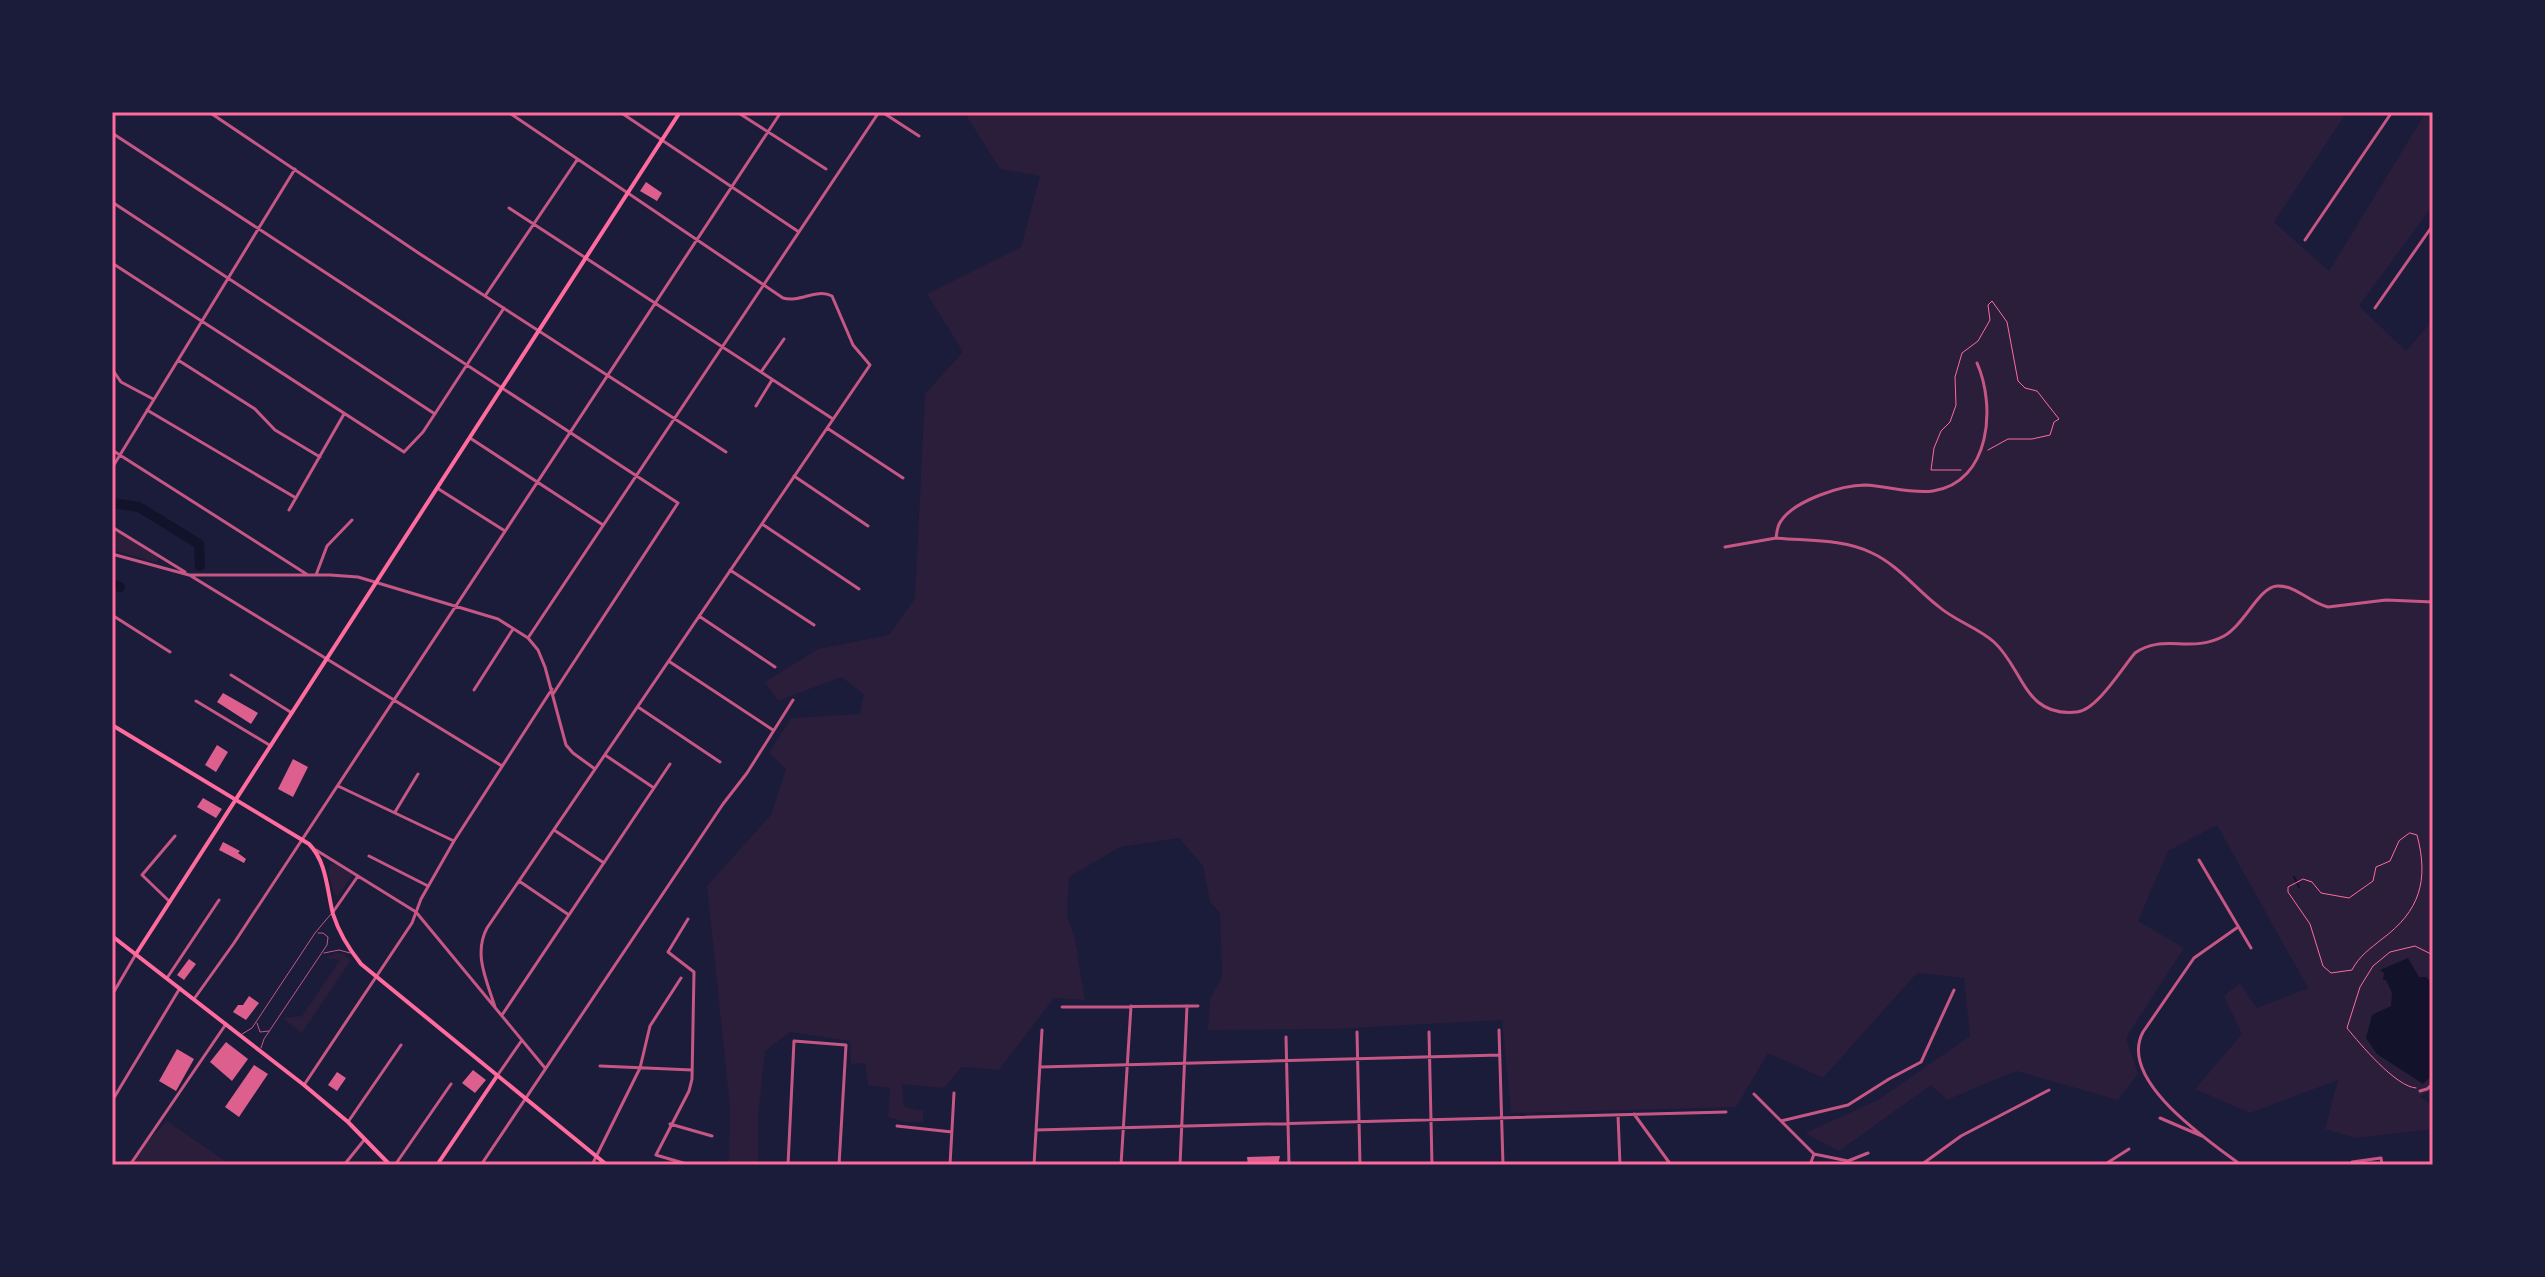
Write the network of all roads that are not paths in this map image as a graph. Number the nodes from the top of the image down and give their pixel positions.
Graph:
1 (210, 112) edge
2 (508, 112) edge
3 (620, 112) edge
4 (680, 112) edge
5 (737, 112) edge
6 (781, 112) edge
7 (881, 112) edge
8 (2392, 112) edge
9 (768, 132) junction
10 (112, 133) edge
11 (919, 136) dead end
12 (662, 140) junction
13 (577, 159) junction
14 (295, 169) junction
15 (826, 169) dead end
16 (732, 187) junction
17 (627, 193) junction
18 (112, 202) edge
19 (509, 208) dead end
20 (533, 224) junction
21 (2433, 225) edge
22 (258, 229) junction
23 (799, 232) junction
24 (696, 240) junction
25 (2305, 240) dead end
26 (586, 258) junction
27 (112, 263) edge
28 (228, 278) junction
29 (763, 286) junction
30 (485, 296) junction
31 (655, 303) junction
32 (504, 308) junction
33 (2375, 308) dead end
34 (202, 321) junction
35 (539, 331) junction
36 (784, 339) dead end
37 (722, 347) junction
38 (178, 360) junction
39 (1977, 363) dead end
40 (467, 365) junction
41 (112, 369) edge
42 (761, 372) junction
43 (607, 375) junction
44 (772, 380) junction
45 (502, 388) junction
46 (154, 400) junction
47 (756, 406) dead end
48 (147, 410) junction
49 (344, 414) junction
50 (435, 414) junction
51 (675, 419) junction
52 (833, 419) junction
53 (827, 428) junction
54 (570, 432) junction
55 (470, 438) junction
56 (112, 450) edge
57 (726, 452) dead end
58 (120, 455) junction
59 (320, 457) junction
60 (112, 468) edge
61 (636, 476) junction
62 (794, 476) junction
63 (903, 478) dead end
64 (537, 482) junction
65 (437, 488) junction
66 (296, 498) junction
67 (289, 510) dead end
68 (352, 520) dead end
69 (762, 524) junction
70 (603, 525) junction
71 (868, 526) dead end
72 (112, 527) edge
73 (505, 531) junction
74 (1776, 538) junction
75 (1725, 547) dead end
76 (112, 554) edge
77 (730, 570) junction
78 (189, 575) junction
79 (308, 575) junction
80 (316, 575) junction
81 (377, 581) junction
82 (859, 589) dead end
83 (2433, 602) edge
84 (456, 605) junction
85 (112, 615) edge
86 (699, 616) junction
87 (814, 625) dead end
88 (514, 628) junction
89 (528, 638) junction
90 (170, 652) dead end
91 (327, 658) junction
92 (668, 661) junction
93 (775, 667) dead end
94 (231, 675) dead end
95 (474, 690) dead end
96 (552, 692) junction
97 (394, 699) junction
98 (793, 700) dead end
99 (196, 701) dead end
100 (638, 707) junction
101 (292, 713) junction
102 (112, 725) edge
103 (773, 730) junction
104 (271, 746) junction
105 (605, 755) junction
106 (720, 762) dead end
107 (670, 764) dead end
108 (502, 766) junction
109 (595, 769) junction
110 (418, 774) dead end
111 (337, 785) junction
112 (654, 788) junction
113 (236, 799) junction
114 (395, 812) junction
115 (554, 830) junction
116 (175, 836) dead end
117 (302, 839) junction
118 (454, 841) junction
119 (313, 848) junction
120 (369, 856) dead end
121 (2199, 860) dead end
122 (604, 863) junction
123 (358, 876) junction
124 (519, 881) junction
125 (428, 886) junction
126 (219, 900) dead end
127 (170, 902) junction
128 (416, 912) junction
129 (333, 913) junction
130 (569, 915) junction
131 (688, 919) dead end
132 (2238, 927) junction
133 (315, 933) junction
134 (112, 936) edge
135 (2251, 948) dead end
136 (136, 954) junction
137 (322, 954) junction
138 (355, 956) junction
139 (167, 978) junction
140 (376, 978) junction
141 (681, 978) dead end
142 (180, 988) junction
143 (1954, 990) dead end
144 (112, 995) edge
145 (194, 999) junction
146 (1131, 1006) junction
147 (1187, 1006) junction
148 (1198, 1006) dead end
149 (495, 1007) junction
150 (1062, 1007) dead end
151 (502, 1015) junction
152 (257, 1021) junction
153 (226, 1024) junction
154 (270, 1030) junction
155 (1042, 1030) dead end
156 (1499, 1030) dead end
157 (1357, 1032) dead end
158 (1429, 1032) dead end
159 (239, 1034) junction
160 (1286, 1037) dead end
161 (522, 1040) junction
162 (401, 1045) dead end
163 (261, 1051) junction
164 (1500, 1055) junction
165 (1429, 1057) junction
166 (1358, 1059) junction
167 (1286, 1061) junction
168 (1184, 1063) junction
169 (1127, 1065) junction
170 (600, 1066) dead end
171 (1040, 1067) junction
172 (640, 1068) junction
173 (546, 1069) junction
174 (692, 1070) junction
175 (497, 1076) junction
176 (451, 1084) dead end
177 (2433, 1084) edge
178 (304, 1085) junction
179 (2419, 1089) road end
180 (2049, 1090) dead end
181 (954, 1093) dead end
182 (1754, 1094) dead end
183 (525, 1099) junction
184 (112, 1101) edge
185 (1726, 1112) dead end
186 (1634, 1114) junction
187 (1618, 1115) junction
188 (1502, 1118) junction
189 (2160, 1118) dead end
190 (1431, 1120) junction
191 (1359, 1121) junction
192 (1781, 1121) junction
193 (348, 1122) junction
194 (1288, 1123) junction
195 (670, 1124) junction
196 (897, 1126) dead end
197 (1182, 1126) junction
198 (1124, 1128) junction
199 (1036, 1130) junction
200 (952, 1132) junction
201 (712, 1136) dead end
202 (2205, 1138) junction
203 (365, 1139) junction
204 (2129, 1149) dead end
205 (1868, 1153) dead end
206 (1814, 1154) junction
207 (597, 1156) junction
208 (2352, 1162) dead end
209 (130, 1165) edge
210 (344, 1165) edge
211 (393, 1165) edge
212 (437, 1165) edge
213 (481, 1165) edge
214 (592, 1165) edge
215 (607, 1165) edge
216 (690, 1165) edge
217 (788, 1165) edge
218 (839, 1165) edge
219 (950, 1165) edge
220 (1034, 1165) edge
221 (1121, 1165) edge
222 (1180, 1165) edge
223 (1289, 1165) edge
224 (1360, 1165) edge
225 (1432, 1165) edge
226 (1503, 1165) edge
227 (1620, 1165) edge
228 (1671, 1165) edge
229 (1810, 1165) edge
230 (1921, 1165) edge
231 (2104, 1165) edge
232 (2241, 1165) edge
233 (2382, 1165) edge

1 - 14 street
2 - 13 street
3 - 12 street
4 - 12 main road
5 - 9 street
6 - 9 street
7 - 11 street
7 - 23 street
8 - 25 street
9 - 15 street
9 - 16 street
10 - 22 street
12 - 16 street
12 - 17 main road
13 - 17 street
13 - 20 street
14 - 22 street
14 - 30 street
16 - 23 street
16 - 24 street
17 - 24 street
17 - 26 main road
18 - 28 street
19 - 20 street
20 - 26 street
20 - 30 street
21 - 33 street
22 - 28 street
22 - 40 street
23 - 29 street
24 - 29 street
24 - 31 street
26 - 31 street
26 - 35 main road
27 - 34 street
28 - 34 street
28 - 50 street
29 - 37 street
29 - 52 street
30 - 32 street
31 - 37 street
31 - 43 street
32 - 35 street
32 - 40 street
34 - 38 street
34 - 49 street
35 - 43 street
35 - 45 main road
36 - 42 street
37 - 42 street
37 - 51 street
38 - 46 street
38 - 59 street
39 - 74 street
40 - 45 street
40 - 50 street
41 - 46 street
42 - 44 street
43 - 51 street
43 - 54 street
44 - 47 street
44 - 52 street
45 - 54 street
45 - 55 main road
46 - 48 street
48 - 58 street
48 - 66 street
49 - 50 street
49 - 59 street
51 - 57 street
51 - 61 street
52 - 53 street
53 - 62 street
53 - 63 street
54 - 61 street
54 - 64 street
55 - 64 street
55 - 65 main road
56 - 58 street
58 - 60 street
58 - 79 street
59 - 66 street
61 - 70 street
61 - 96 street
62 - 69 street
62 - 71 street
64 - 70 street
64 - 73 street
65 - 73 street
65 - 81 main road
66 - 67 street
68 - 80 street
69 - 77 street
69 - 82 street
70 - 89 street
72 - 78 street
73 - 84 street
74 - 75 street
74 - 83 street
76 - 78 street
77 - 86 street
77 - 87 street
78 - 79 street
78 - 91 street
79 - 80 street
80 - 81 street
81 - 84 street
81 - 91 main road
84 - 88 street
84 - 97 street
85 - 90 street
86 - 92 street
86 - 93 street
88 - 89 street
88 - 95 street
89 - 96 street
91 - 97 street
91 - 101 main road
92 - 100 street
92 - 103 street
94 - 101 street
96 - 108 street
96 - 109 street
97 - 108 street
97 - 111 street
98 - 103 street
99 - 104 street
100 - 105 street
100 - 106 street
101 - 104 main road
102 - 113 main road
103 - 173 street
104 - 113 main road
105 - 109 street
105 - 112 street
107 - 112 street
108 - 118 street
109 - 115 street
110 - 114 street
111 - 114 street
111 - 117 street
112 - 122 street
113 - 117 main road
113 - 127 main road
114 - 118 street
115 - 122 street
115 - 124 street
116 - 127 street
117 - 119 main road
117 - 145 street
118 - 125 street
119 - 123 street
119 - 129 main road
120 - 125 street
121 - 132 street
122 - 130 street
123 - 128 street
123 - 129 street
124 - 130 street
124 - 149 street
125 - 128 street
126 - 139 street
127 - 136 main road
128 - 140 street
128 - 149 street
129 - 133 lane
129 - 138 main road
130 - 151 street
131 - 174 street
132 - 135 street
132 - 202 street
133 - 137 lane
133 - 152 lane
134 - 136 main road
136 - 139 main road
136 - 144 street
137 - 138 lane
137 - 154 lane
138 - 140 main road
139 - 142 main road
140 - 175 main road
140 - 178 street
141 - 172 street
142 - 145 main road
142 - 184 street
143 - 192 street
145 - 153 main road
146 - 147 street
146 - 150 street
146 - 169 street
147 - 148 street
147 - 168 street
149 - 151 street
151 - 161 street
152 - 154 lane
152 - 159 lane
153 - 159 main road
153 - 209 street
154 - 163 lane
155 - 171 street
156 - 164 street
157 - 166 street
158 - 165 street
159 - 163 main road
160 - 167 street
161 - 173 street
161 - 175 street
162 - 193 street
163 - 178 main road
164 - 165 street
164 - 188 street
165 - 166 street
165 - 190 street
166 - 167 street
166 - 191 street
167 - 168 street
167 - 194 street
168 - 169 street
168 - 197 street
169 - 171 street
169 - 198 street
170 - 172 street
171 - 199 street
172 - 174 street
172 - 207 street
173 - 183 street
174 - 195 street
175 - 183 main road
175 - 212 main road
176 - 211 street
177 - 179 street
178 - 193 main road
180 - 230 street
181 - 200 street
182 - 192 street
183 - 207 main road
183 - 213 street
185 - 186 street
186 - 187 street
186 - 228 street
187 - 188 street
187 - 227 street
188 - 190 street
188 - 226 street
189 - 202 street
190 - 191 street
190 - 225 street
191 - 194 street
191 - 224 street
192 - 206 street
193 - 203 main road
194 - 197 street
194 - 223 street
195 - 201 street
195 - 216 street
196 - 200 street
197 - 198 street
197 - 222 street
198 - 199 street
198 - 221 street
199 - 220 street
200 - 219 street
202 - 232 street
203 - 210 street
203 - 211 main road
204 - 231 street
205 - 206 street
206 - 229 street
207 - 214 street
207 - 215 main road
208 - 233 street
217 - 218 street

